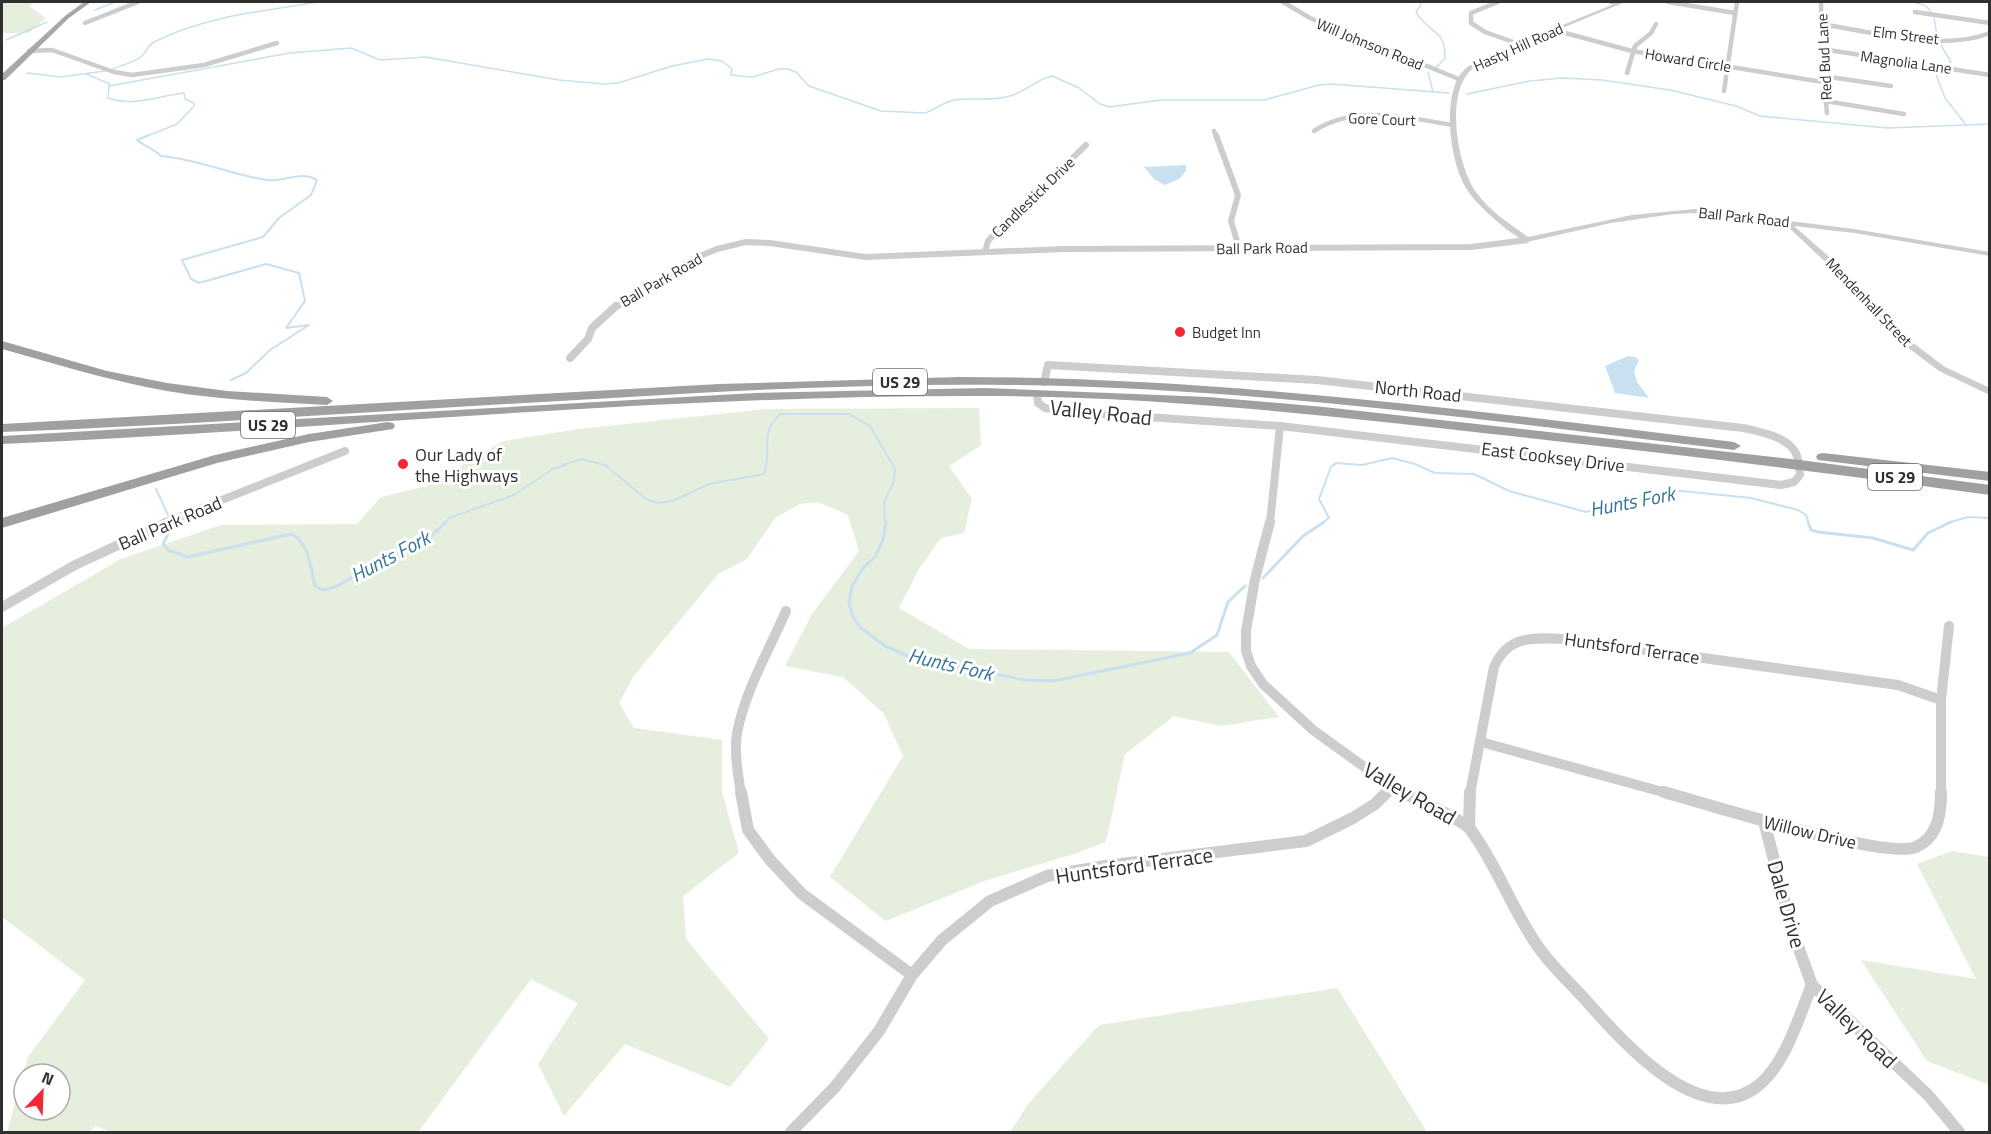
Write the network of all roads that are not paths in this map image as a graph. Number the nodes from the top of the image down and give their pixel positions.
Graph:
1 (77, 2) edge
2 (88, 2) edge
3 (138, 2) edge
4 (1283, 2) edge
5 (1498, 2) edge
6 (1611, 2) edge
7 (1620, 2) edge
8 (1668, 2) edge
9 (1737, 2) edge
10 (1821, 2) edge
11 (1915, 12) dead end
12 (1735, 13) junction
13 (66, 16) junction
14 (1989, 22) edge
15 (86, 23) dead end
16 (1656, 24) dead end
17 (1822, 24) junction
18 (1554, 30) junction
19 (1989, 33) edge
20 (277, 43) dead end
21 (1519, 44) junction
22 (1822, 50) junction
23 (29, 51) junction
24 (1632, 51) junction
25 (1729, 67) junction
26 (1627, 73) dead end
27 (1989, 75) edge
28 (2, 78) edge
29 (1823, 79) junction
30 (1461, 80) junction
31 (1891, 86) dead end
32 (1724, 91) dead end
33 (1825, 101) junction
34 (1827, 113) dead end
35 (1904, 114) dead end
36 (1454, 125) junction
37 (1214, 131) dead end
38 (1314, 131) dead end
39 (1086, 146) dead end
40 (1785, 221) junction
41 (1527, 240) junction
42 (1239, 248) junction
43 (985, 252) junction
44 (1989, 254) edge
45 (2, 345) edge
46 (570, 358) dead end
47 (1044, 382) junction
48 (1989, 392) edge
49 (1037, 394) junction
50 (495, 400) junction
51 (521, 410) junction
52 (1280, 426) junction
53 (2, 428) edge
54 (2, 440) edge
55 (345, 452) dead end
56 (1798, 459) junction
57 (1989, 477) edge
58 (1989, 490) edge
59 (2, 523) edge
60 (2, 608) edge
61 (786, 611) dead end
62 (1949, 626) dead end
63 (1941, 700) junction
64 (1481, 742) junction
65 (1392, 787) junction
66 (1764, 821) junction
67 (1469, 827) junction
68 (912, 975) junction
69 (1812, 985) junction
70 (791, 1132) edge
71 (1959, 1132) edge

1 - 13 main road
2 - 13 main road
3 - 15 street
4 - 30 street, Will Johnson Road
5 - 21 street
6 - 7 street
7 - 18 street, Hasty Hill Road
8 - 12 street
9 - 12 street
10 - 17 street, Red Bud Lane
11 - 14 street
12 - 25 street
13 - 23 main road
16 - 24 street
17 - 19 street, Elm Street
17 - 22 street, Red Bud Lane
18 - 21 street, Hasty Hill Road
18 - 24 street, Howard Circle
20 - 23 street
21 - 30 street, Hasty Hill Road
22 - 27 street, Magnolia Lane
22 - 29 street, Red Bud Lane
23 - 28 main road
24 - 25 street, Howard Circle
24 - 26 street
25 - 29 street, Howard Circle
25 - 32 street
29 - 31 street, Howard Circle
29 - 33 street, Red Bud Lane
30 - 36 street, Hasty Hill Road
33 - 34 street, Red Bud Lane
33 - 35 street
36 - 38 street, Gore Court
36 - 41 street, Hasty Hill Road
37 - 42 street
39 - 43 street, Candlestick Drive
40 - 41 street, Ball Park Road
40 - 44 street, Ball Park Road
40 - 48 street, Mendenhall Street
41 - 42 street, Ball Park Road
42 - 43 street, Ball Park Road
43 - 46 street, Ball Park Road
45 - 50 highway
47 - 50 highway, US 29
47 - 56 highway, US 29
47 - 56 street, North Road
49 - 51 highway, US 29
49 - 52 street, Valley Road
49 - 56 highway, US 29
50 - 53 highway, US 29
51 - 54 highway, US 29
51 - 59 highway
52 - 56 street, East Cooksey Drive
52 - 65 street, Valley Road
55 - 60 street, Ball Park Road
56 - 57 highway, US 29
56 - 58 highway, US 29
61 - 68 street
62 - 63 street, Willow Drive
63 - 64 street, Huntsford Terrace
63 - 66 street, Willow Drive
64 - 66 street, Willow Drive
64 - 67 street, Huntsford Terrace
65 - 67 street, Valley Road
65 - 68 street, Huntsford Terrace
66 - 69 street, Dale Drive
67 - 69 street, Valley Road
68 - 70 street, Huntsford Terrace
69 - 71 street, Valley Road

